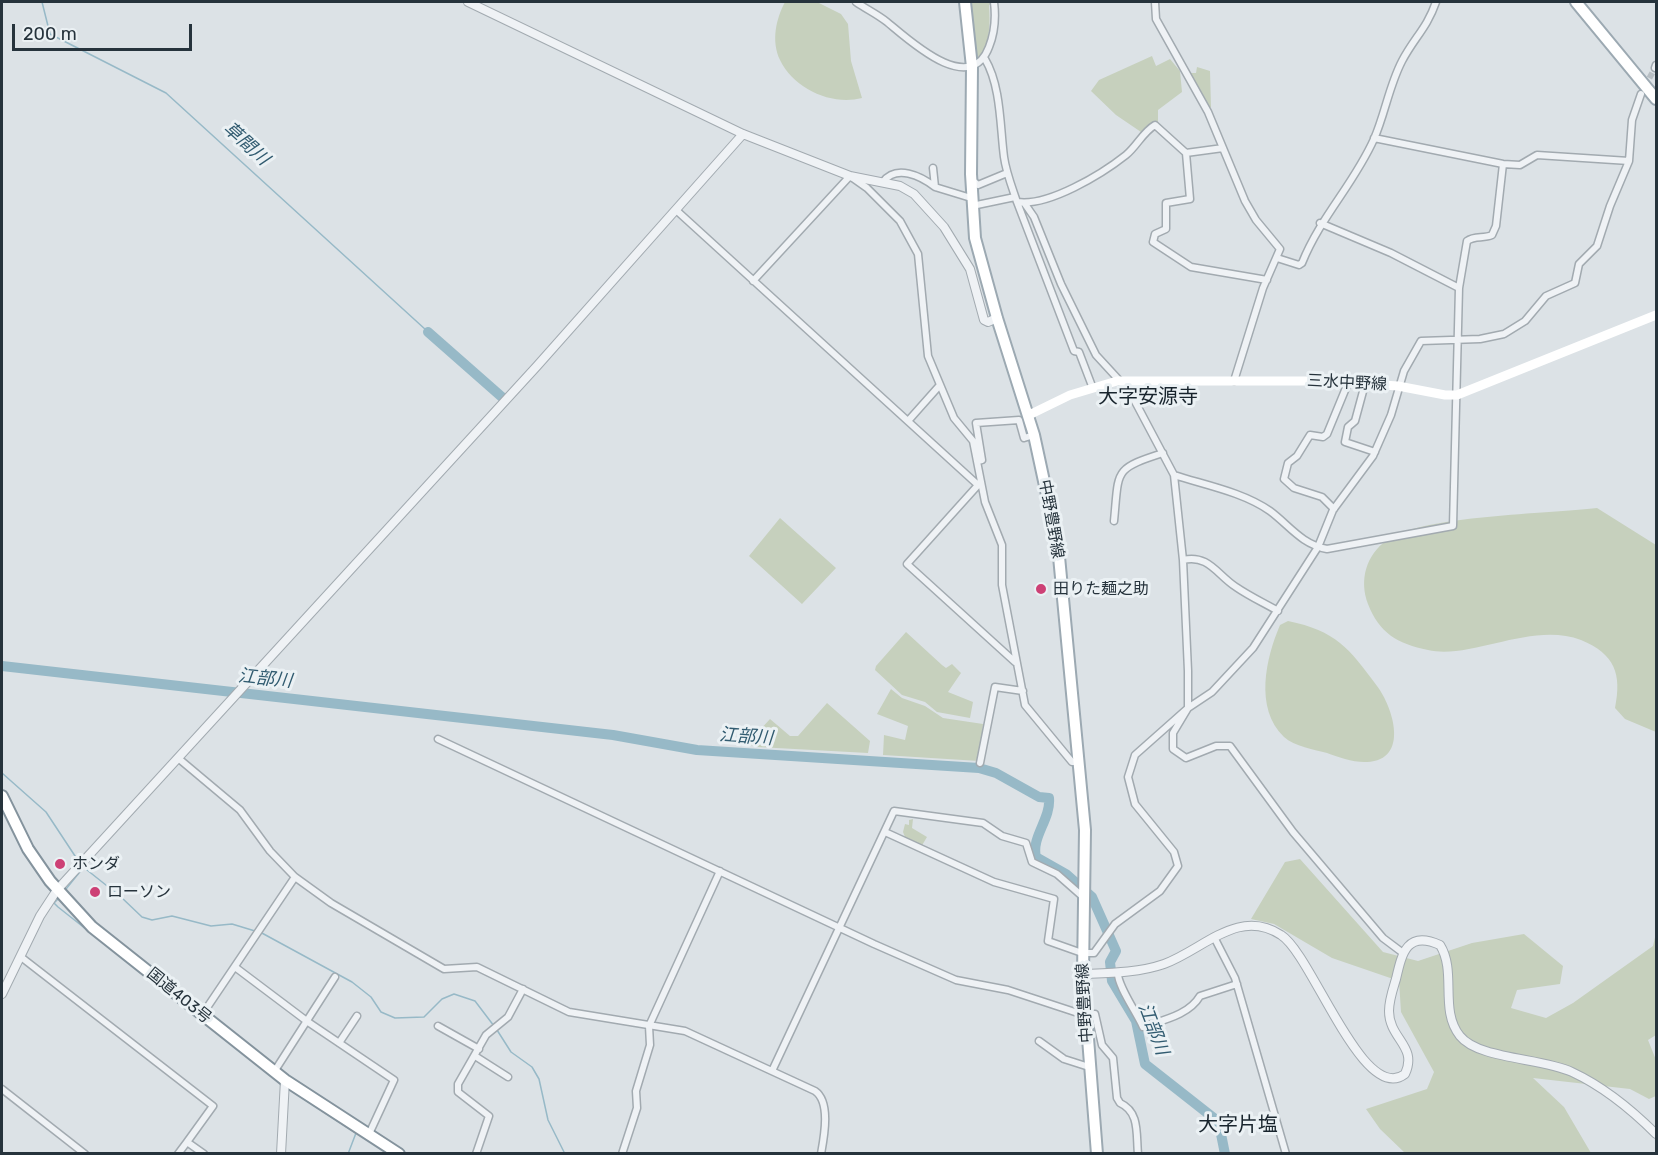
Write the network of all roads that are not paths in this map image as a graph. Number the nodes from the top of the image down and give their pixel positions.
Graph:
1 (468, 2) edge
2 (856, 2) edge
3 (964, 2) edge
4 (994, 2) edge
5 (1155, 2) edge
6 (1436, 2) edge
7 (1576, 2) edge
8 (1621, 54) junction
9 (985, 59) junction
10 (972, 68) junction
11 (1656, 87) edge
12 (1641, 94) tunnel mouth
13 (1656, 99) edge
14 (743, 134) junction
15 (1374, 138) junction
16 (1223, 148) junction
17 (1186, 153) junction
18 (1629, 161) junction
19 (1503, 164) junction
20 (933, 168) dead end
21 (1007, 173) junction
22 (850, 176) junction
23 (971, 178) junction
24 (883, 182) junction
25 (935, 187) junction
26 (1016, 200) junction
27 (972, 202) junction
28 (1025, 204) junction
29 (676, 210) junction
30 (1320, 223) junction
31 (1277, 258) junction
32 (1267, 280) junction
33 (753, 281) junction
34 (1459, 288) junction
35 (1656, 315) edge
36 (996, 318) junction
37 (1456, 340) junction
38 (1117, 381) junction
39 (1234, 381) junction
40 (1348, 382) junction
41 (1365, 384) junction
42 (940, 385) junction
43 (1092, 386) junction
44 (1398, 386) junction
45 (1457, 395) junction
46 (1029, 415) junction
47 (908, 421) junction
48 (1034, 435) junction
49 (1375, 452) junction
50 (1163, 453) junction
51 (978, 461) junction
52 (1174, 476) junction
53 (979, 483) junction
54 (1334, 509) junction
55 (1114, 520) dead end
56 (1318, 547) junction
57 (1184, 560) junction
58 (1278, 611) junction
59 (1016, 662) junction
60 (1023, 691) junction
61 (1188, 708) junction
62 (438, 739) dead end
63 (178, 758) junction
64 (1081, 762) junction
65 (981, 763) dead end
66 (2, 796) edge
67 (885, 831) junction
68 (720, 871) junction
69 (295, 877) junction
70 (57, 890) junction
71 (1082, 896) junction
72 (840, 927) junction
73 (1214, 937) junction
74 (1403, 952) junction
75 (1082, 953) junction
76 (21, 957) junction
77 (235, 967) junction
78 (1117, 973) junction
79 (1083, 974) junction
80 (335, 977) dead end
81 (1237, 984) junction
82 (523, 989) junction
83 (2, 994) edge
84 (202, 1015) junction
85 (1084, 1015) junction
86 (357, 1016) dead end
87 (308, 1022) junction
88 (438, 1026) dead end
89 (649, 1026) junction
90 (1040, 1041) dead end
91 (339, 1043) junction
92 (479, 1049) junction
93 (475, 1056) junction
94 (1089, 1067) junction
95 (772, 1071) junction
96 (274, 1072) junction
97 (508, 1077) dead end
98 (285, 1080) junction
99 (2, 1089) edge
100 (369, 1134) junction
101 (1656, 1134) edge
102 (187, 1142) junction
103 (85, 1154) edge
104 (178, 1154) edge
105 (204, 1154) edge
106 (281, 1154) edge
107 (399, 1154) edge
108 (476, 1154) edge
109 (622, 1154) edge
110 (821, 1154) edge
111 (1097, 1154) edge
112 (1138, 1154) edge
113 (1286, 1154) edge

1 - 14 street
2 - 10 street
3 - 10 main road, 中野豊野線
4 - 9 street
5 - 16 street
6 - 15 street
7 - 8 main road
8 - 11 main road
8 - 13 main road
9 - 10 street
9 - 21 street
10 - 23 main road, 中野豊野線
12 - 18 street
14 - 22 street
14 - 29 street
15 - 19 street
15 - 30 street
16 - 17 street
16 - 31 street
17 - 28 street
17 - 32 street
18 - 19 street
18 - 37 street
19 - 34 street
20 - 25 street
21 - 23 street
21 - 26 street
22 - 24 street
22 - 33 street
22 - 42 street
23 - 27 main road, 中野豊野線
24 - 25 street
24 - 36 street
25 - 27 street
26 - 27 street
26 - 28 street
26 - 43 street
27 - 36 main road, 中野豊野線
28 - 38 street
29 - 33 street
29 - 63 street
30 - 31 street
30 - 34 street
31 - 32 street
32 - 39 street
33 - 47 street
34 - 37 street
35 - 45 main road, 三水中野線
36 - 46 main road, 中野豊野線
37 - 44 street
37 - 45 street
38 - 39 main road, 三水中野線
38 - 43 main road, 三水中野線
38 - 50 street
39 - 40 main road, 三水中野線
40 - 41 main road, 三水中野線
40 - 54 street
41 - 44 main road, 三水中野線
41 - 49 street
42 - 47 street
42 - 51 street
43 - 46 main road, 三水中野線
44 - 45 main road, 三水中野線
44 - 49 street
45 - 56 street
46 - 48 main road, 中野豊野線
47 - 53 street
48 - 51 street
48 - 64 main road, 中野豊野線
49 - 54 street
50 - 52 street
50 - 55 street
51 - 53 street
52 - 56 street
52 - 57 street
53 - 59 street
53 - 59 street
54 - 56 street
56 - 58 street
57 - 58 street
57 - 61 street
58 - 61 street
59 - 60 street
60 - 64 street
60 - 65 street
61 - 74 street
61 - 75 street
62 - 68 street
63 - 69 street
63 - 70 street
64 - 71 main road, 中野豊野線
66 - 70 main road, 国道403号
67 - 71 street
67 - 72 street
67 - 75 street
68 - 72 street
68 - 89 street
69 - 77 street
69 - 82 street
70 - 76 street
70 - 84 main road, 国道403号
71 - 75 main road, 中野豊野線
72 - 85 street
72 - 95 street
73 - 74 street
73 - 78 street
73 - 81 street
74 - 101 street
75 - 79 main road, 中野豊野線
76 - 83 street
76 - 102 street
77 - 84 street
77 - 87 street
78 - 79 street
78 - 81 street
79 - 85 main road, 中野豊野線
80 - 87 street
81 - 113 street
82 - 89 street
82 - 92 street
84 - 96 main road, 国道403号
85 - 94 main road, 中野豊野線
85 - 112 street
86 - 91 street
87 - 91 street
87 - 96 street
88 - 92 street
89 - 95 street
89 - 109 street
90 - 94 street
91 - 100 street
92 - 93 street
93 - 97 street
93 - 108 street
94 - 111 main road, 中野豊野線
95 - 110 street
96 - 98 main road, 国道403号
98 - 100 main road, 国道403号
98 - 106 street
99 - 103 street
100 - 107 main road, 国道403号
102 - 104 street
102 - 105 street

